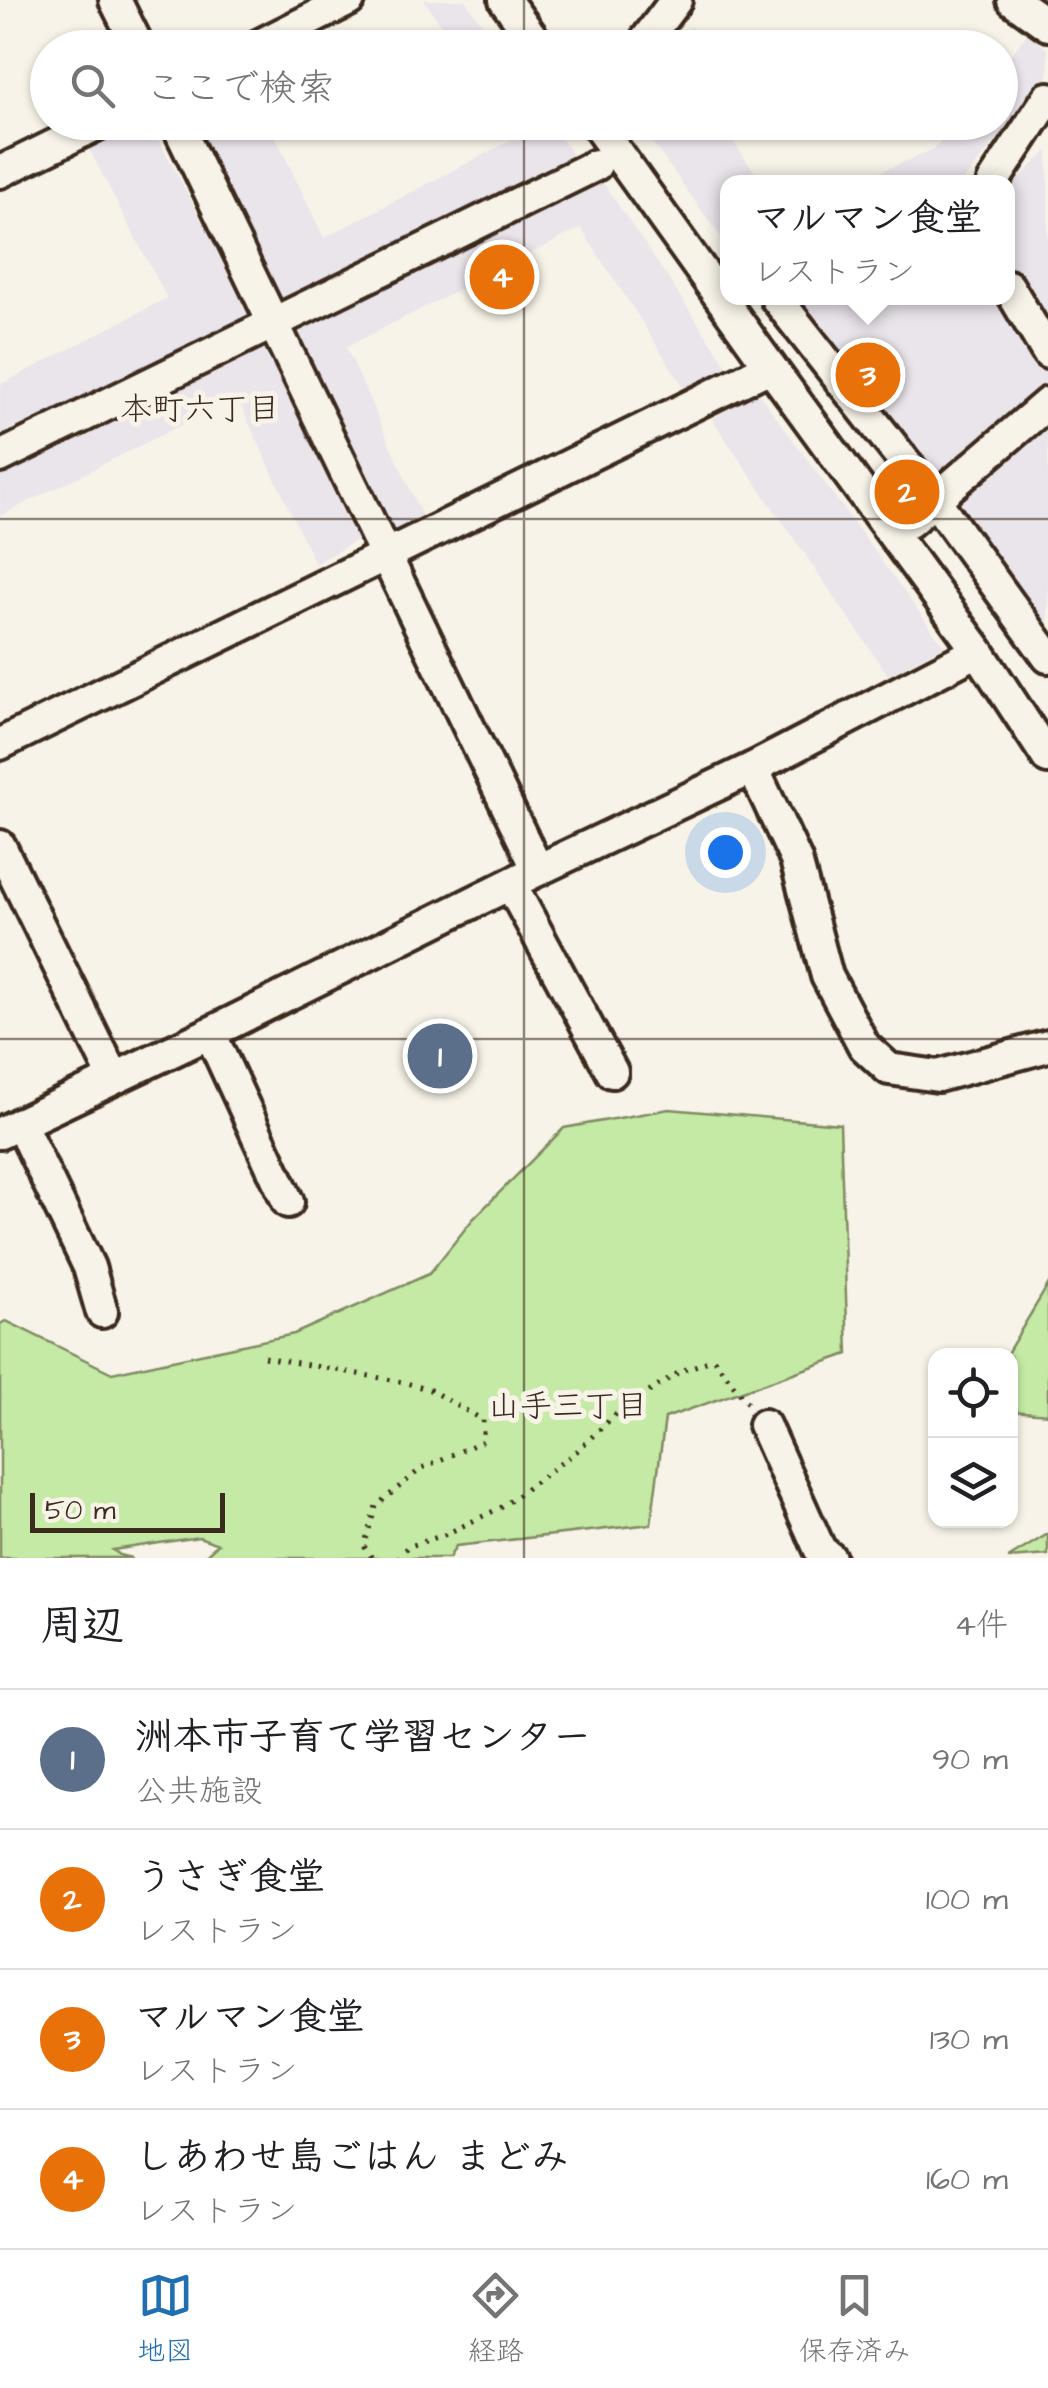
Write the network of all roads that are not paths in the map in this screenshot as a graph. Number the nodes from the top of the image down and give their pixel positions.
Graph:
1 (115, 0) edge
2 (349, 0) edge
3 (506, 0) edge
4 (676, 0) edge
5 (1013, 0) edge
6 (1048, 25) edge
7 (130, 30) edge
8 (290, 30) edge
9 (527, 30) edge
10 (654, 30) edge
11 (1048, 98) edge
12 (65, 140) edge
13 (185, 140) edge
14 (609, 140) edge
15 (596, 165) dead end
16 (0, 172) edge
17 (997, 175) edge
18 (720, 281) edge
19 (1015, 298) edge
20 (738, 305) edge
21 (782, 305) edge
22 (272, 325) junction
23 (1048, 353) edge
24 (770, 367) junction
25 (1048, 403) edge
26 (0, 457) edge
27 (934, 499) junction
28 (909, 522) dead end
29 (386, 556) junction
30 (978, 651) junction
31 (1048, 657) edge
32 (0, 744) edge
33 (1048, 758) edge
34 (753, 768) junction
35 (0, 846) edge
36 (538, 870) junction
37 (511, 885) junction
38 (210, 1032) junction
39 (1048, 1046) edge
40 (612, 1072) dead end
41 (114, 1078) junction
42 (10, 1128) edge
43 (288, 1202) dead end
44 (102, 1312) dead end
45 (764, 1426) road end
46 (830, 1558) edge

1 - 7 street
2 - 8 street
3 - 9 street
4 - 10 street
5 - 6 street
11 - 17 street
12 - 16 street
13 - 22 street
14 - 18 street
15 - 22 street
19 - 23 street
20 - 24 street
21 - 27 street
22 - 26 street
22 - 29 street
24 - 29 street
24 - 30 street
25 - 27 street
27 - 28 street
27 - 31 street
29 - 32 street
29 - 36 street
30 - 33 street
30 - 34 street
34 - 36 street
34 - 39 street
35 - 41 street
36 - 37 street
37 - 38 street
37 - 40 street
38 - 41 street
38 - 43 street
41 - 42 street
42 - 44 street
45 - 46 street

